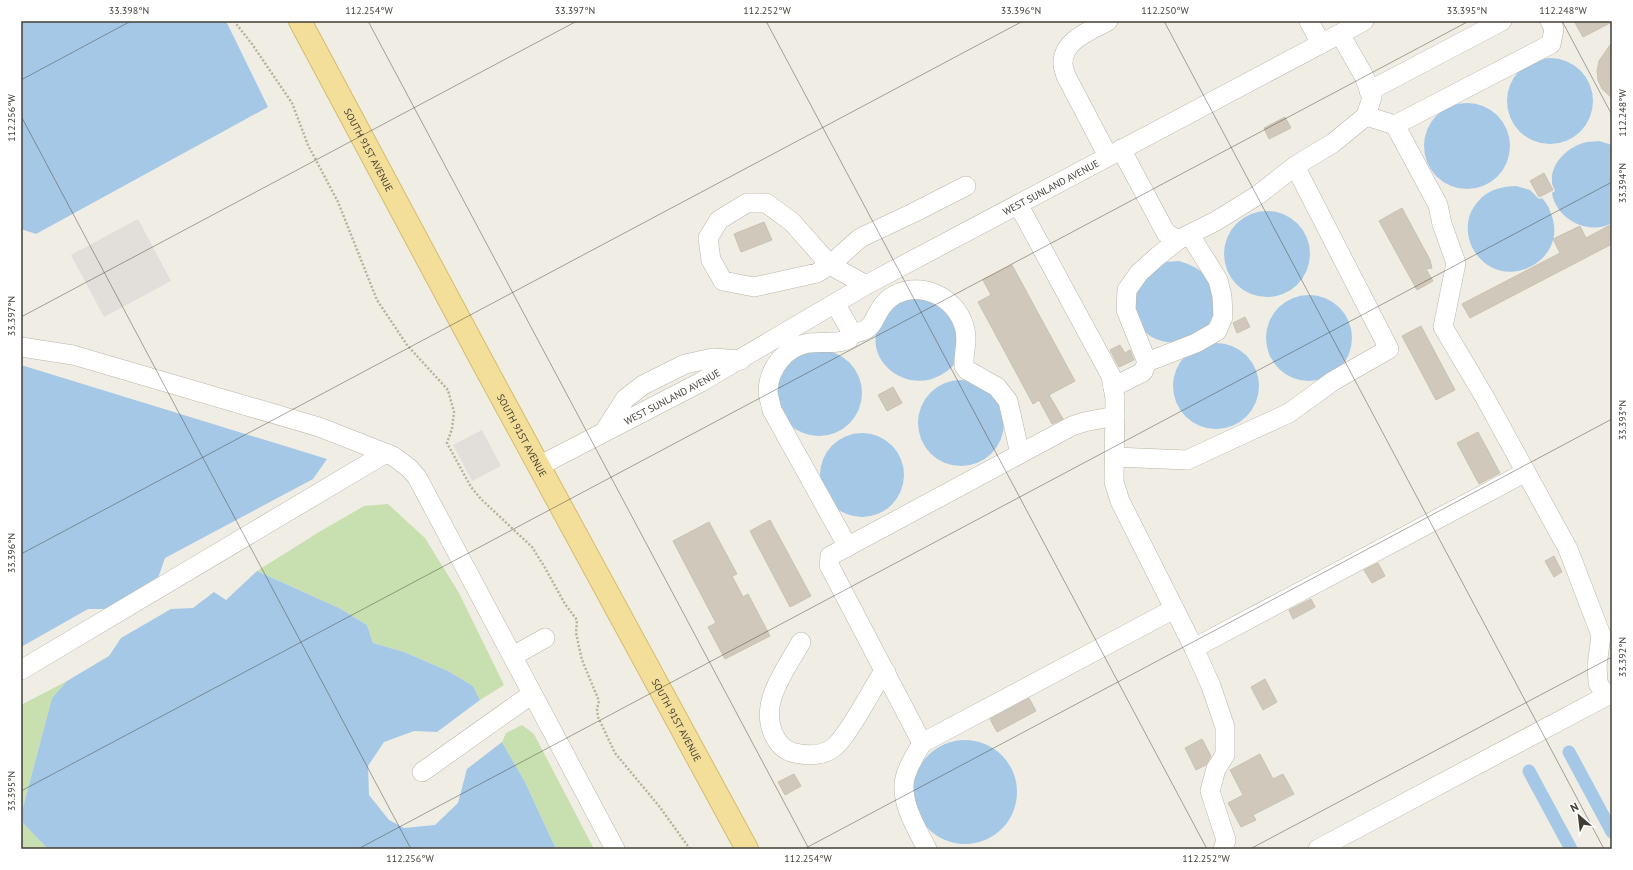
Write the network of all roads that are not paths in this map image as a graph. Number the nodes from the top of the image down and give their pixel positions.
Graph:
1 (300, 21) edge
2 (1108, 21) edge
3 (1309, 21) edge
4 (1364, 21) edge
5 (1502, 21) edge
6 (1550, 21) edge
7 (1340, 34) junction
8 (1320, 44) junction
9 (1369, 90) junction
10 (1366, 116) junction
11 (1395, 125) junction
12 (1115, 153) junction
13 (1295, 166) junction
14 (966, 186) dead end
15 (1018, 204) junction
16 (1184, 238) junction
17 (830, 265) junction
18 (866, 285) junction
19 (835, 303) junction
20 (852, 333) junction
21 (21, 347) edge
22 (741, 360) junction
23 (1147, 362) junction
24 (1113, 387) junction
25 (1115, 416) junction
26 (604, 432) junction
27 (386, 453) junction
28 (1020, 454) junction
29 (1115, 457) junction
30 (539, 466) junction
31 (1526, 472) junction
32 (848, 546) junction
33 (1174, 609) junction
34 (545, 638) dead end
35 (801, 642) dead end
36 (1194, 648) junction
37 (513, 656) junction
38 (21, 670) edge
39 (886, 672) junction
40 (532, 694) junction
41 (1609, 694) edge
42 (922, 743) junction
43 (422, 772) dead end
44 (615, 849) edge
45 (747, 849) edge
46 (927, 849) edge
47 (1223, 849) edge
48 (1318, 849) edge

1 - 30 main road, SOUTH 91ST AVENUE
2 - 12 street
3 - 8 street
4 - 7 street, WEST SUNLAND AVENUE
5 - 9 street
6 - 11 street
7 - 8 street, WEST SUNLAND AVENUE
7 - 9 street
8 - 12 street, WEST SUNLAND AVENUE
9 - 10 street
10 - 11 street
10 - 13 street
11 - 31 street
12 - 15 street, WEST SUNLAND AVENUE
12 - 16 street
13 - 16 street
13 - 29 street
14 - 17 street
15 - 18 street, WEST SUNLAND AVENUE
15 - 24 street
16 - 23 street
16 - 23 street
17 - 17 street
17 - 18 street
18 - 19 street, WEST SUNLAND AVENUE
19 - 20 street
19 - 22 street, WEST SUNLAND AVENUE
20 - 28 street
20 - 32 street
21 - 27 street
22 - 26 street, WEST SUNLAND AVENUE
22 - 26 street, WEST SUNLAND AVENUE
23 - 24 street
24 - 25 street
25 - 28 street
25 - 29 street
26 - 30 street, WEST SUNLAND AVENUE
27 - 37 street
27 - 38 street
28 - 32 street
29 - 33 street
30 - 45 main road, SOUTH 91ST AVENUE
31 - 36 street
31 - 41 street
32 - 39 street
33 - 36 street
33 - 42 street
34 - 37 street
35 - 39 street
36 - 47 street
37 - 40 street
39 - 42 street
40 - 43 street
40 - 44 street
41 - 48 street
42 - 46 street

